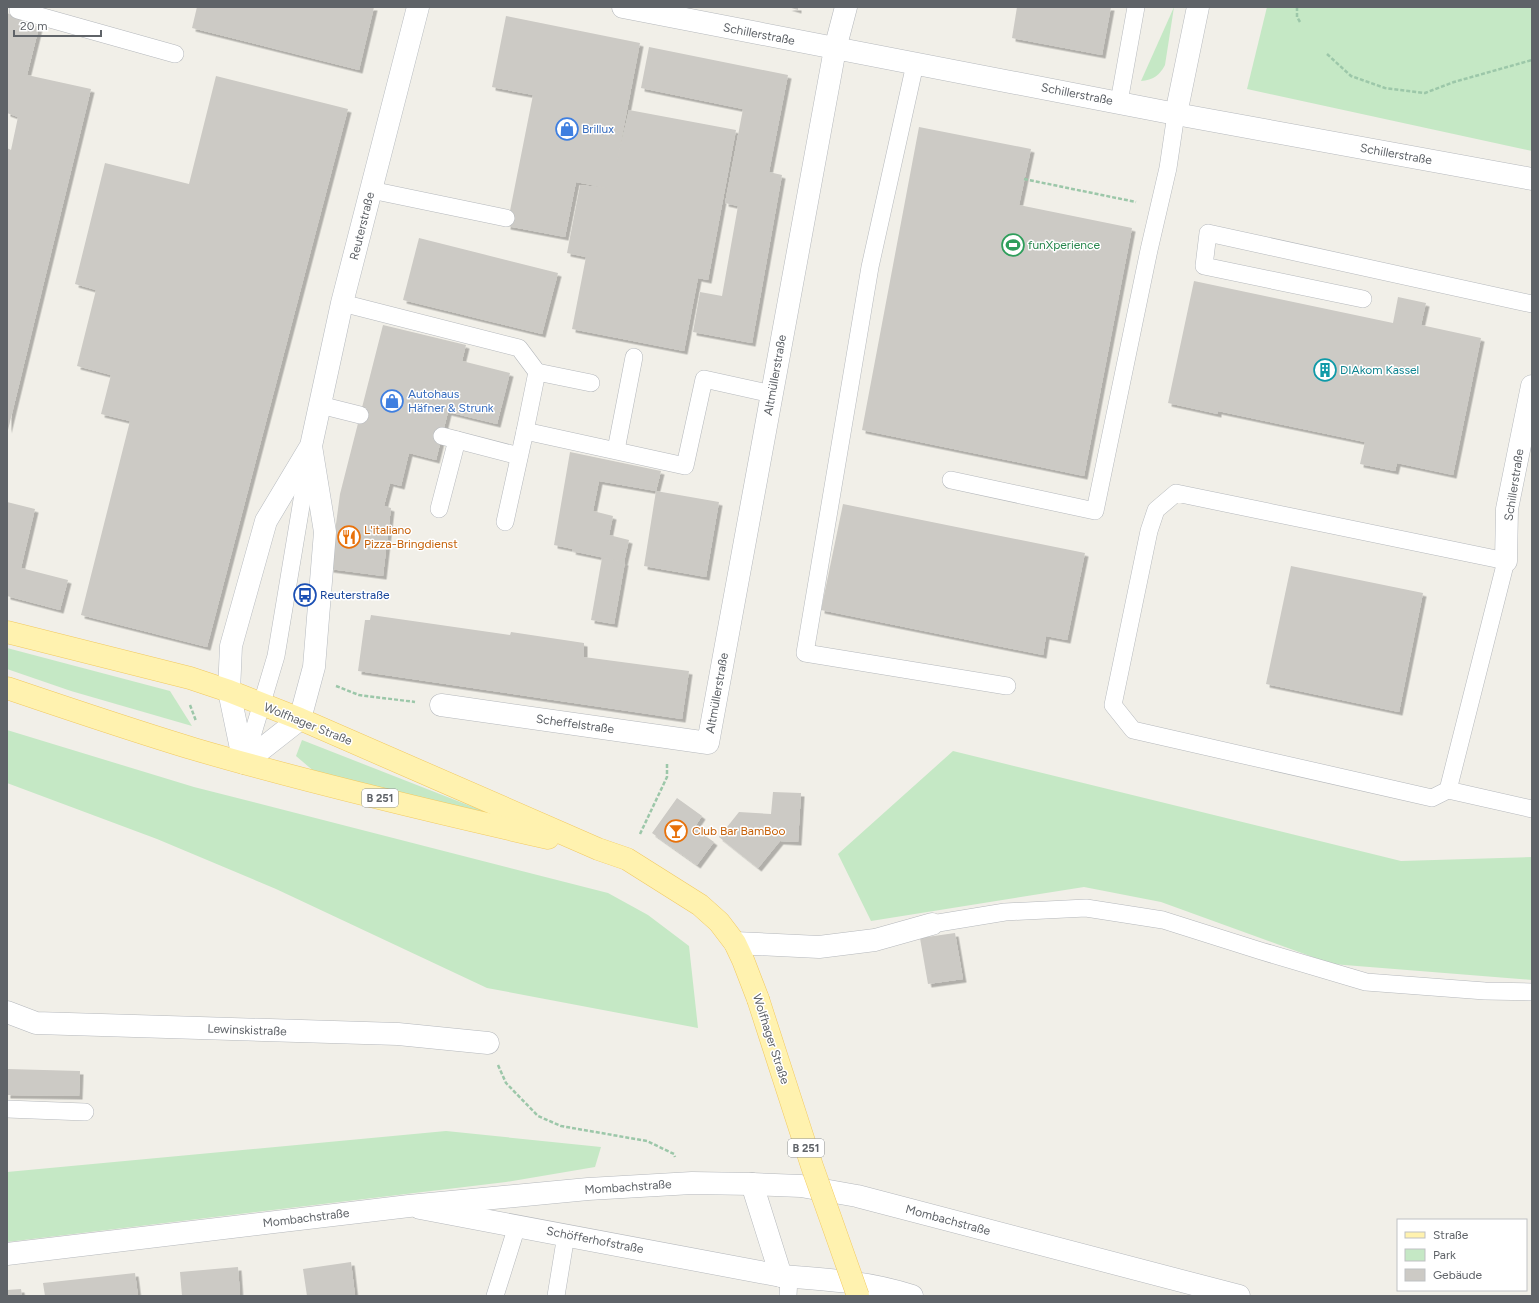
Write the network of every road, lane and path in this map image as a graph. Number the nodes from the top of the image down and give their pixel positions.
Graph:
1 (18, 7) edge
2 (418, 7) edge
3 (623, 7) edge
4 (846, 7) edge
5 (1136, 7) edge
6 (1198, 7) edge
7 (1297, 7) edge
8 (1300, 22) dead end
9 (835, 49) junction
10 (175, 54) dead end
11 (1327, 54) dead end
12 (1532, 60) edge
13 (915, 64) junction
14 (1119, 102) junction
15 (1176, 114) junction
16 (1532, 179) edge
17 (1024, 180) dead end
18 (371, 190) junction
19 (1158, 207) junction
20 (506, 218) dead end
21 (1363, 299) dead end
22 (342, 303) junction
23 (1532, 304) edge
24 (634, 357) dead end
25 (537, 372) junction
26 (591, 382) dead end
27 (1532, 386) edge
28 (772, 394) junction
29 (320, 405) junction
30 (360, 415) dead end
31 (524, 430) junction
32 (311, 446) junction
33 (616, 450) junction
34 (519, 456) junction
35 (952, 480) dead end
36 (439, 509) dead end
37 (505, 522) dead end
38 (1506, 560) junction
39 (7, 632) edge
40 (1006, 686) dead end
41 (7, 688) edge
42 (229, 691) junction
43 (188, 700) dead end
44 (262, 705) junction
45 (441, 705) dead end
46 (300, 719) junction
47 (196, 722) dead end
48 (708, 743) joint
49 (244, 763) junction
50 (667, 777) dead end
51 (1448, 790) junction
52 (1532, 809) edge
53 (640, 834) dead end
54 (598, 849) junction
55 (932, 924) joint
56 (739, 952) junction
57 (1532, 992) edge
58 (7, 1012) edge
59 (488, 1043) joint
60 (7, 1109) edge
61 (85, 1112) dead end
62 (692, 1183) junction
63 (752, 1184) junction
64 (409, 1206) junction
65 (516, 1226) junction
66 (566, 1235) junction
67 (7, 1254) edge
68 (786, 1283) edge
69 (495, 1296) edge
70 (556, 1296) edge
71 (858, 1296) edge
72 (912, 1296) edge
73 (1239, 1296) edge

1 - 10 lane
2 - 18 street, Reuterstraße
3 - 9 street, Schillerstraße
4 - 9 street, Altmüllerstraße
5 - 14 lane
6 - 15 street
7 - 8 path
9 - 13 street, Schillerstraße
9 - 28 street, Altmüllerstraße
11 - 12 path
13 - 14 street, Schillerstraße
13 - 40 lane
14 - 15 street, Schillerstraße
15 - 16 street, Schillerstraße
15 - 19 lane
17 - 19 path
18 - 20 lane
18 - 22 street, Reuterstraße
19 - 35 lane
21 - 23 lane
22 - 25 lane
22 - 29 street, Reuterstraße
24 - 33 lane
25 - 26 lane
25 - 31 lane
27 - 38 street, Schillerstraße
28 - 33 lane
28 - 48 street, Altmüllerstraße
29 - 30 lane
29 - 32 street, Reuterstraße
31 - 33 lane
31 - 34 lane
32 - 42 street, Reuterstraße
32 - 44 lane
32 - 46 street, Reuterstraße
34 - 36 lane
34 - 37 lane
38 - 51 lane
38 - 51 lane
39 - 42 main road, Wolfhager Straße / B 251
41 - 49 main road, Wolfhager Straße / B 251
42 - 44 main road, Wolfhager Straße / B 251
42 - 49 street, Reuterstraße
43 - 47 path
44 - 46 main road, Wolfhager Straße / B 251
44 - 49 lane
45 - 48 street, Scheffelstraße
46 - 49 street
46 - 54 main road, Wolfhager Straße / B 251
49 - 54 main road, Wolfhager Straße / B 251
50 - 53 path
51 - 52 lane
54 - 56 main road, Wolfhager Straße / B 251
55 - 56 street
55 - 57 lane
56 - 71 main road, Wolfhager Straße / B 251, bridge
58 - 59 street, Lewinskistraße
59 - 62 path
60 - 61 lane
62 - 63 street, Mombachstraße
62 - 64 street, Mombachstraße
63 - 68 street
63 - 73 street, Mombachstraße
64 - 65 street, Schöfferhofstraße
64 - 67 street, Mombachstraße
65 - 66 street, Schöfferhofstraße
65 - 69 lane
66 - 68 street, Schöfferhofstraße
66 - 70 lane
68 - 72 street, Schöfferhofstraße

